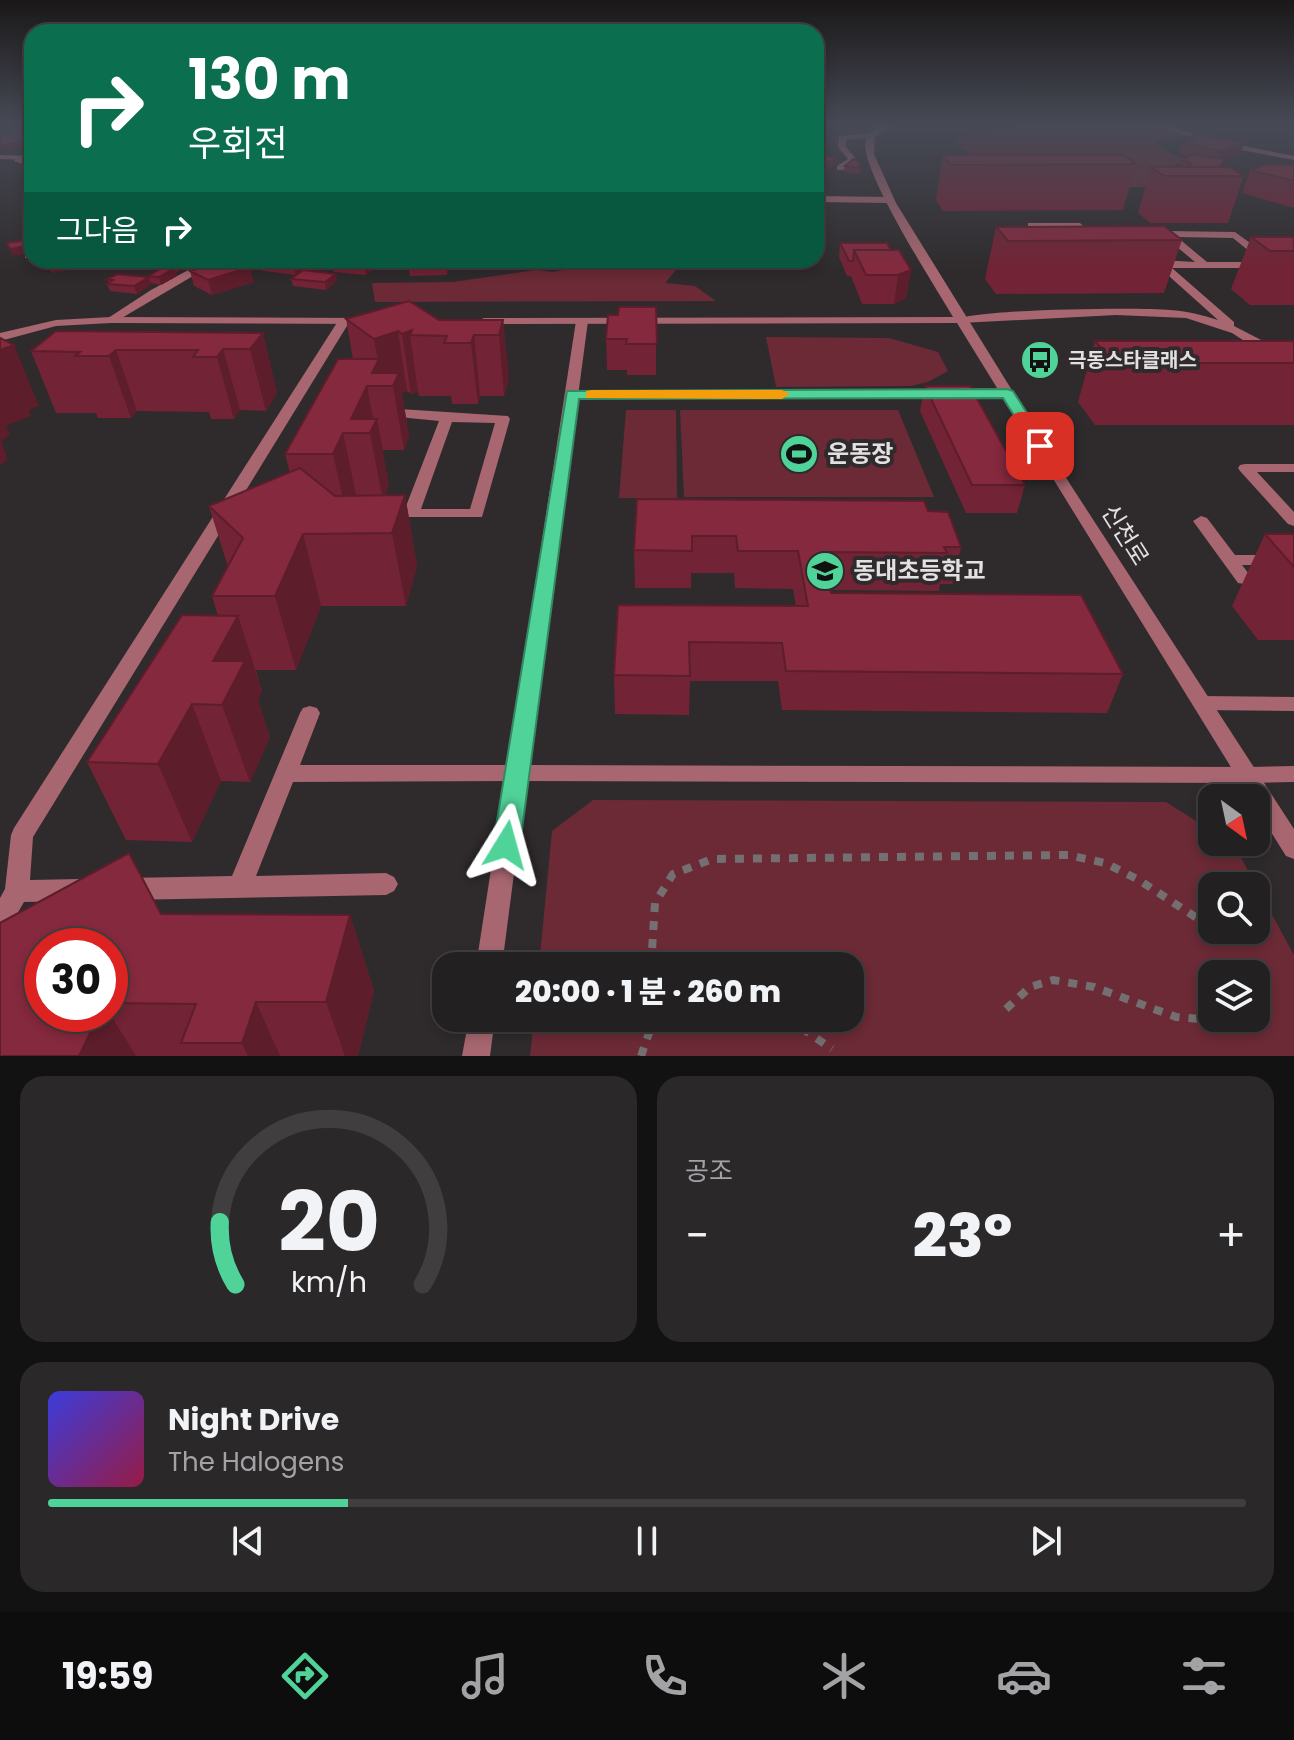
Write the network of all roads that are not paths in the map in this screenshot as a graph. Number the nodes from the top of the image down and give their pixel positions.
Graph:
1 (878, 173) edge
2 (824, 199) edge
3 (890, 200) junction
4 (1057, 253) edge
5 (1106, 253) edge
6 (1152, 255) edge
7 (1139, 264) edge
8 (1164, 265) junction
9 (1205, 265) junction
10 (200, 268) edge
11 (111, 320) junction
12 (961, 320) junction
13 (344, 321) junction
14 (374, 321) edge
15 (464, 321) edge
16 (582, 321) junction
17 (1237, 331) junction
18 (0, 337) edge
19 (1294, 369) edge
20 (1007, 394) junction
21 (572, 395) junction
22 (371, 412) edge
23 (447, 418) junction
24 (1294, 468) edge
25 (1201, 521) dead end
26 (1294, 521) edge
27 (1229, 560) junction
28 (1294, 560) edge
29 (1244, 579) dead end
30 (1202, 703) junction
31 (1294, 704) edge
32 (310, 713) dead end
33 (517, 773) junction
34 (285, 774) junction
35 (1294, 774) edge
36 (1247, 775) junction
37 (1294, 849) edge
38 (386, 884) dead end
39 (240, 887) junction
40 (17, 891) junction
41 (0, 920) edge
42 (491, 952) edge
43 (480, 1032) edge
44 (476, 1056) edge

1 - 3 street, 신천로
2 - 3 street
3 - 12 street, 신천로
4 - 5 street
6 - 8 street
7 - 8 street
8 - 9 street
8 - 17 street
9 - 9 street
10 - 11 street
11 - 13 street
11 - 18 street
12 - 16 street
12 - 17 street
12 - 20 street, 신천로
13 - 14 street
13 - 40 street
15 - 16 street
16 - 21 street
17 - 19 street
20 - 21 street
20 - 30 street, 신천로
21 - 33 street
22 - 23 street
23 - 23 street
24 - 26 street
25 - 27 street
27 - 28 street
27 - 29 street
30 - 31 street
30 - 36 street, 신천로
32 - 34 street
33 - 34 street
33 - 36 street
33 - 42 street
34 - 39 street
35 - 36 street
36 - 37 street, 신천로
38 - 39 street
39 - 40 street
40 - 41 street
43 - 44 street

